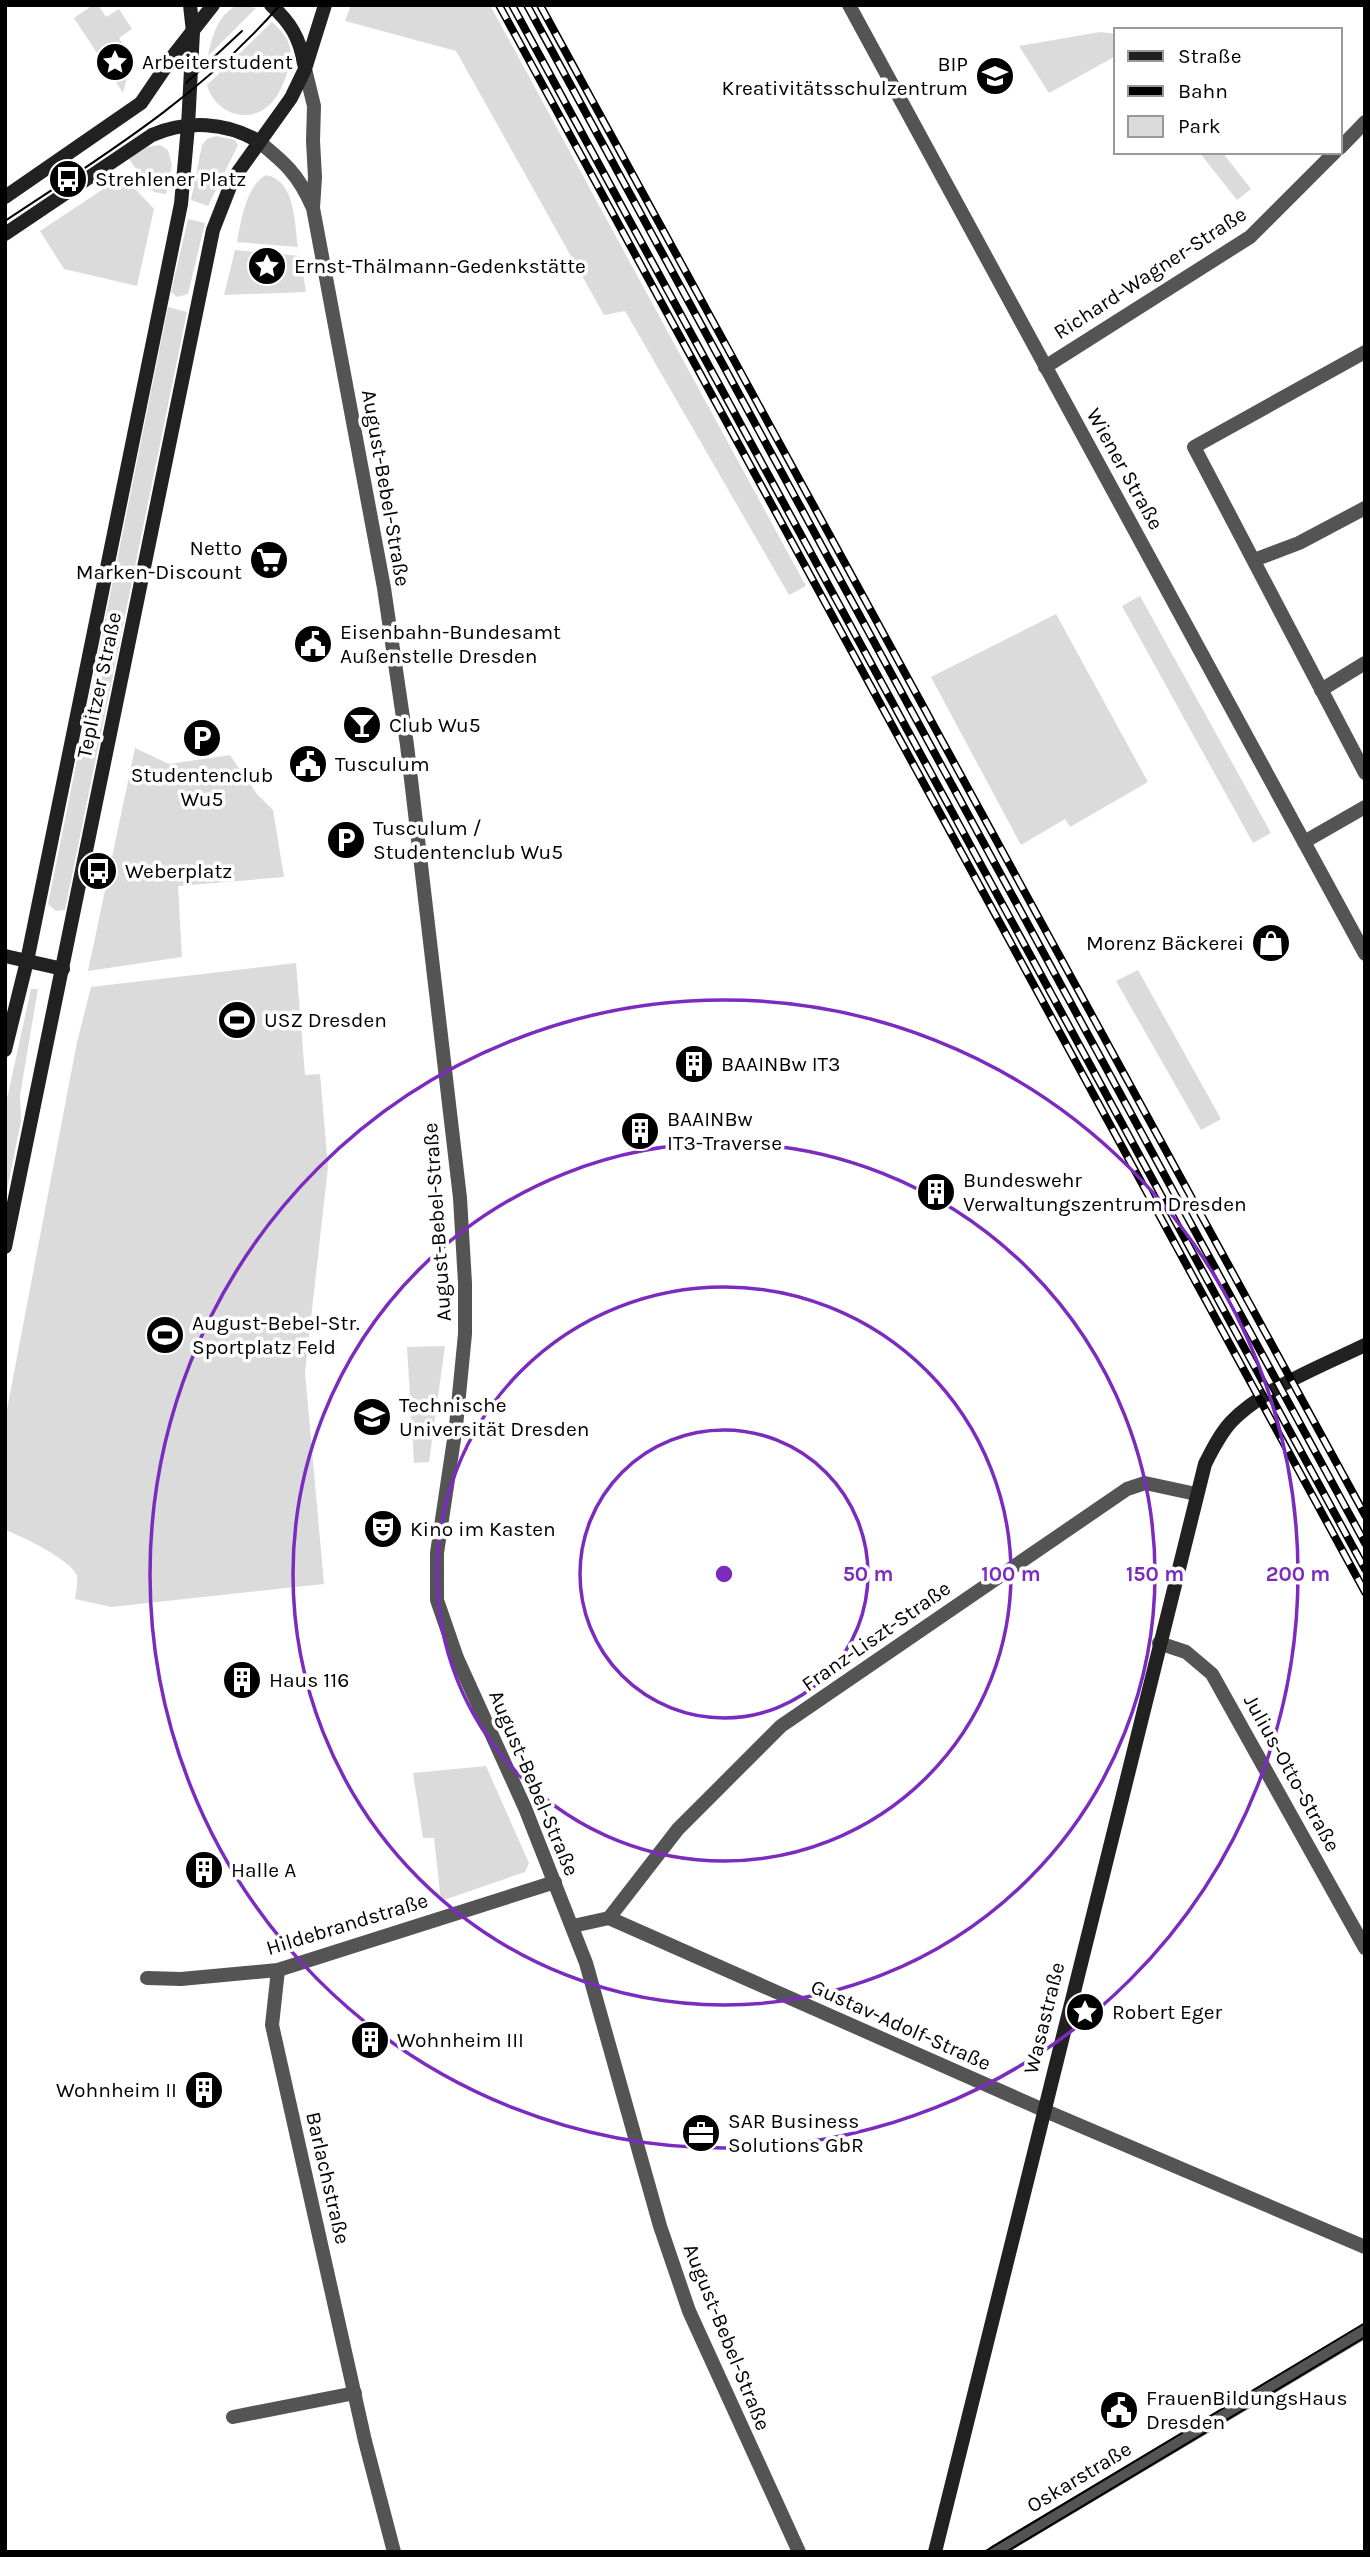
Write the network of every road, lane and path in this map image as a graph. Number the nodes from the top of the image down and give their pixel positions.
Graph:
1 (190, 5) edge
2 (213, 5) edge
3 (271, 5) edge
4 (325, 5) edge
5 (849, 5) edge
6 (193, 32) junction
7 (305, 69) junction
8 (1365, 122) edge
9 (188, 126) junction
10 (258, 141) junction
11 (1342, 146) edge
12 (1333, 154) edge
13 (5, 197) edge
14 (313, 208) junction
15 (5, 234) edge
16 (1365, 352) edge
17 (1045, 367) junction
18 (1365, 508) edge
19 (1254, 560) junction
20 (1365, 663) edge
21 (1321, 690) junction
22 (1365, 773) edge
23 (1365, 807) edge
24 (1304, 842) junction
25 (1365, 954) edge
26 (5, 956) edge
27 (27, 961) junction
28 (63, 969) junction
29 (5, 1050) edge
30 (5, 1247) edge
31 (1365, 1345) edge
32 (1196, 1494) junction
33 (1159, 1643) junction
34 (555, 1882) junction
35 (609, 1918) junction
36 (573, 1926) junction
37 (1365, 1948) edge
38 (278, 1970) junction
39 (147, 1978) dead end
40 (1043, 2110) junction
41 (1365, 2247) edge
42 (1365, 2331) edge
43 (355, 2393) junction
44 (233, 2417) dead end
45 (394, 2552) edge
46 (799, 2552) edge
47 (935, 2552) edge
48 (995, 2552) edge

1 - 6 main road
2 - 6 main road
3 - 7 main road
4 - 7 main road
5 - 17 street, Wiener Straße
6 - 9 main road
6 - 13 main road
7 - 10 main road
7 - 14 street, August-Bebel-Straße
8 - 11 street
9 - 10 main road
9 - 15 main road
9 - 27 main road, Teplitzer Straße
10 - 14 street, August-Bebel-Straße
10 - 28 main road, Teplitzer Straße
12 - 17 street, Richard-Wagner-Straße
14 - 34 street, August-Bebel-Straße
16 - 19 street
17 - 24 street, Wiener Straße
18 - 19 street
19 - 21 street
20 - 21 street
21 - 22 street
23 - 24 street
24 - 25 street, Wiener Straße
26 - 27 main road
27 - 28 main road
27 - 29 main road, Teplitzer Straße
28 - 30 main road, Teplitzer Straße
31 - 32 main road
32 - 33 main road, Wasastraße
32 - 35 street, Franz-Liszt-Straße
33 - 37 street, Julius-Otto-Straße
33 - 40 main road, Wasastraße
34 - 36 street, August-Bebel-Straße
34 - 38 street, Hildebrandstraße
35 - 36 street
35 - 40 street, Gustav-Adolf-Straße
36 - 46 street, August-Bebel-Straße
38 - 39 street, Hildebrandstraße
38 - 43 street, Barlachstraße
40 - 41 street, Gustav-Adolf-Straße
40 - 47 main road, Wasastraße
42 - 48 street, Oskarstraße
43 - 44 street
43 - 45 street, Barlachstraße

